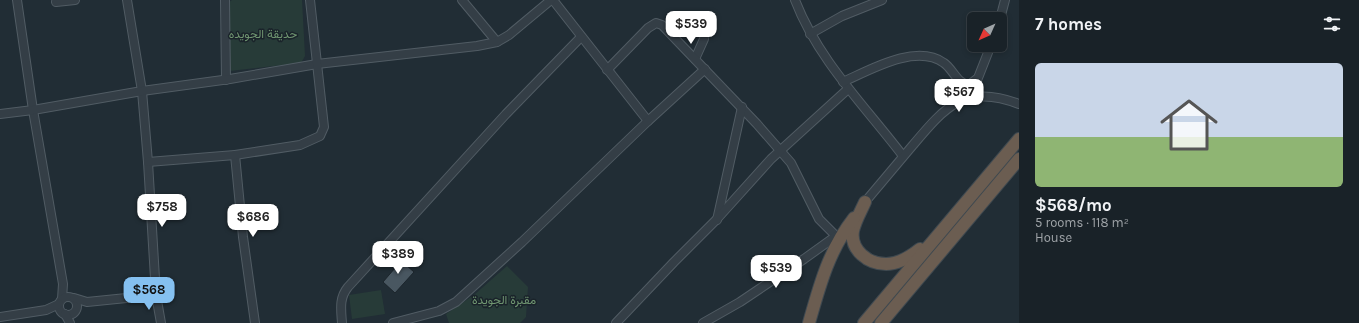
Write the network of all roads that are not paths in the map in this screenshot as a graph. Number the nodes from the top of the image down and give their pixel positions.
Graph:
1 (17, 0) edge
2 (75, 0) edge
3 (127, 0) edge
4 (225, 0) edge
5 (310, 0) edge
6 (462, 0) edge
7 (552, 0) edge
8 (795, 0) edge
9 (882, 0) edge
10 (1005, 0) edge
11 (56, 2) dead end
12 (1002, 12) edge
13 (810, 34) junction
14 (581, 37) junction
15 (704, 39) dead end
16 (497, 42) junction
17 (987, 52) edge
18 (695, 59) junction
19 (317, 64) junction
20 (705, 69) junction
21 (607, 70) junction
22 (226, 80) junction
23 (843, 82) junction
24 (848, 90) junction
25 (142, 91) junction
26 (1019, 104) edge
27 (742, 107) junction
28 (33, 110) junction
29 (0, 114) edge
30 (648, 121) junction
31 (1019, 139) edge
32 (781, 150) junction
33 (235, 156) junction
34 (903, 156) junction
35 (1019, 159) edge
36 (148, 162) junction
37 (866, 202) junction
38 (716, 220) junction
39 (837, 237) junction
40 (935, 238) junction
41 (64, 284) junction
42 (156, 295) junction
43 (72, 298) junction
44 (87, 302) junction
45 (66, 309) junction
46 (0, 317) edge
47 (71, 323) edge
48 (161, 323) edge
49 (255, 323) edge
50 (342, 323) edge
51 (393, 323) edge
52 (616, 323) edge
53 (703, 323) edge
54 (809, 323) edge
55 (864, 323) edge
56 (881, 323) edge

1 - 28 street
2 - 11 street
3 - 25 street
4 - 22 street
5 - 19 street
6 - 16 street
7 - 14 street
7 - 16 street
8 - 13 street
9 - 13 street
10 - 12 street
13 - 23 street
14 - 21 street
14 - 50 street
15 - 18 street
16 - 19 street
17 - 23 street
18 - 20 street
18 - 21 street
19 - 22 street
19 - 33 street
20 - 27 street
20 - 30 street
21 - 30 street
22 - 25 street
23 - 24 street
24 - 32 street
24 - 34 street
25 - 28 street
25 - 36 street
26 - 34 street
27 - 32 street
27 - 38 street
28 - 29 street
28 - 41 street
30 - 51 street
31 - 40 highway
32 - 38 street
32 - 39 street
33 - 36 street
33 - 49 street
34 - 37 street
35 - 56 highway
36 - 42 street
37 - 39 highway
37 - 40 highway
38 - 52 street
39 - 53 street
39 - 54 highway
40 - 55 highway
41 - 43 street
41 - 45 street
42 - 44 street
42 - 48 street
43 - 44 street
43 - 45 street
43 - 45 street
44 - 45 street
45 - 46 street
45 - 47 street

